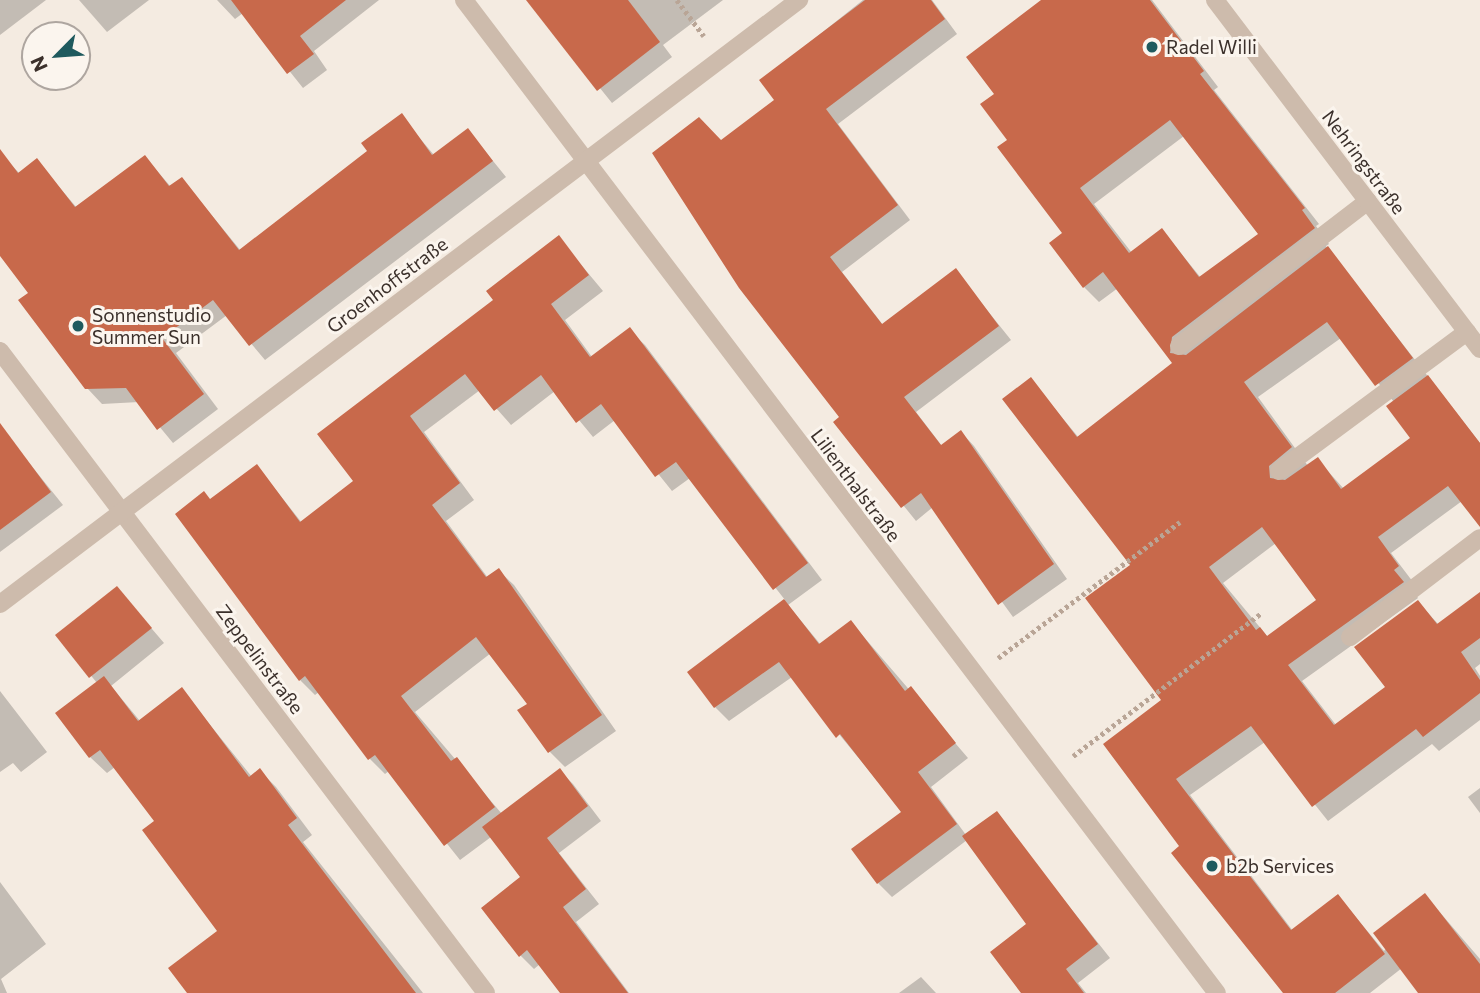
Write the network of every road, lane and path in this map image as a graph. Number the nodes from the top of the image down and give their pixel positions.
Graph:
1 (464, 0) edge
2 (677, 0) edge
3 (799, 0) edge
4 (1215, 0) edge
5 (721, 59) junction
6 (583, 162) junction
7 (1368, 201) junction
8 (1468, 332) junction
9 (1179, 346) dead end
10 (1480, 349) edge
11 (0, 351) edge
12 (1279, 471) dead end
13 (122, 512) junction
14 (1180, 522) dead end
15 (1480, 538) edge
16 (0, 604) edge
17 (1260, 614) dead end
18 (1350, 637) dead end
19 (975, 676) junction
20 (1050, 774) junction
21 (486, 993) edge
22 (1217, 993) edge

1 - 6 street, Lilienthalstraße
2 - 5 path
3 - 5 street, Groenhoffstraße
4 - 7 street, Nehringstraße
5 - 6 street, Groenhoffstraße
6 - 13 street, Groenhoffstraße
6 - 19 street, Lilienthalstraße
7 - 8 street, Nehringstraße
7 - 9 street
8 - 10 street, Nehringstraße
8 - 12 street
11 - 13 street, Zeppelinstraße
13 - 16 street, Groenhoffstraße
13 - 21 street, Zeppelinstraße
14 - 19 path
15 - 18 street
17 - 20 path
19 - 20 street, Lilienthalstraße
20 - 22 street, Lilienthalstraße

